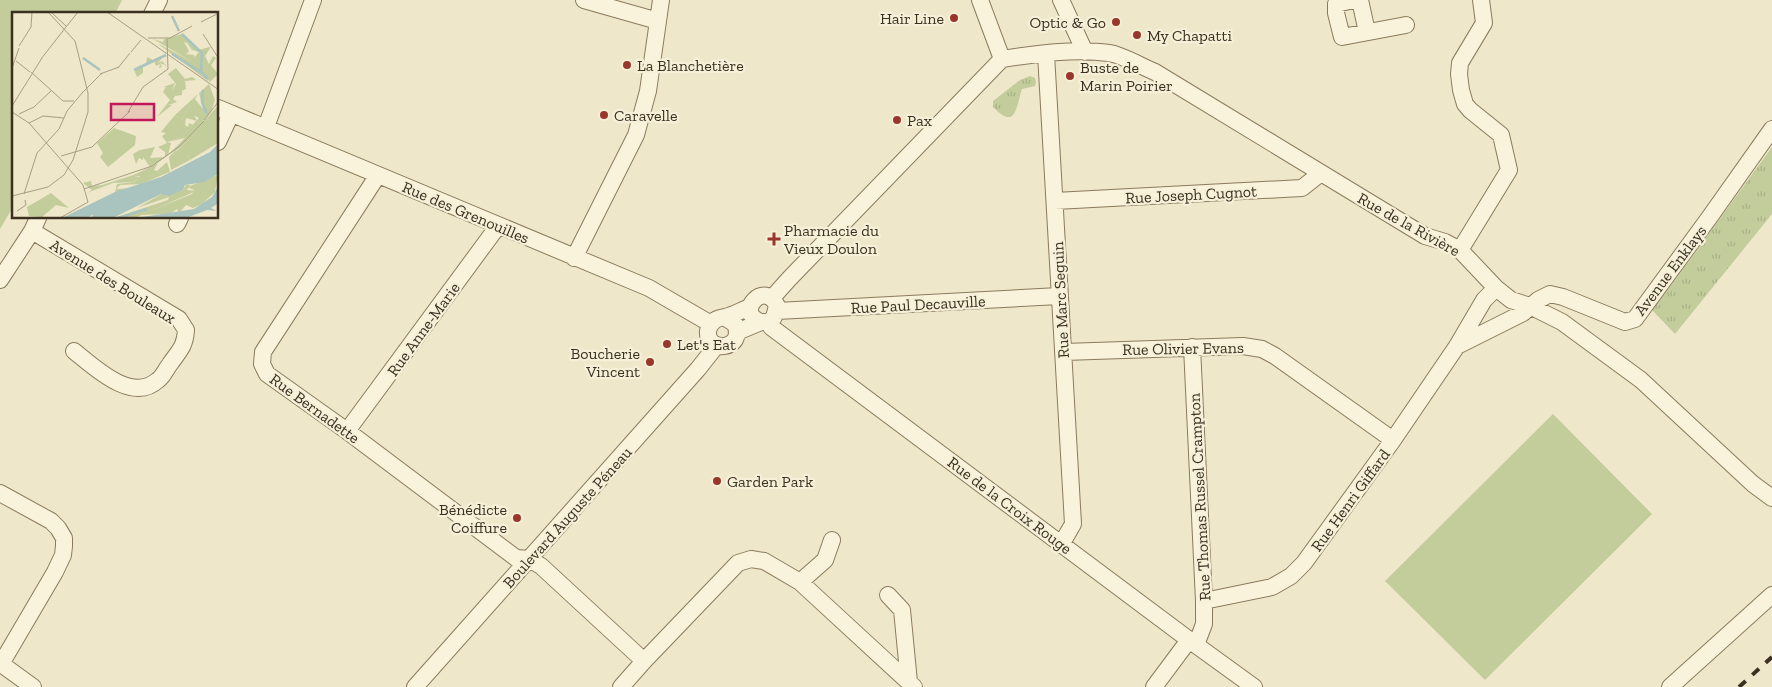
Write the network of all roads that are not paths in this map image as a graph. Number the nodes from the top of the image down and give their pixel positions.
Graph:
1 (159, 0) edge
2 (314, 0) edge
3 (584, 0) edge
4 (662, 0) edge
5 (980, 0) edge
6 (1061, 0) edge
7 (1354, 0) edge
8 (1360, 0) edge
9 (1481, 0) edge
10 (1336, 2) edge
11 (153, 12) edge
12 (658, 21) junction
13 (1406, 24) dead end
14 (1367, 32) junction
15 (1085, 52) junction
16 (1046, 54) junction
17 (1002, 58) junction
18 (224, 111) edge
19 (266, 128) junction
20 (1772, 129) edge
21 (219, 137) edge
22 (1321, 173) junction
23 (378, 175) junction
24 (1055, 201) junction
25 (35, 224) edge
26 (498, 226) junction
27 (1460, 250) junction
28 (574, 258) junction
29 (0, 280) edge
30 (1496, 288) junction
31 (1059, 296) junction
32 (1530, 306) junction
33 (750, 307) junction
34 (770, 313) junction
35 (717, 321) junction
36 (737, 332) junction
37 (717, 345) junction
38 (1457, 346) junction
39 (1192, 347) junction
40 (74, 351) dead end
41 (1064, 352) junction
42 (347, 431) junction
43 (1393, 440) junction
44 (0, 493) edge
45 (1772, 498) edge
46 (832, 540) dead end
47 (1062, 543) junction
48 (528, 560) junction
49 (800, 582) junction
50 (888, 595) dead end
51 (1772, 595) edge
52 (1204, 601) junction
53 (1193, 643) junction
54 (644, 661) junction
55 (0, 664) edge
56 (911, 685) edge
57 (33, 687) edge
58 (414, 687) edge
59 (621, 687) edge
60 (1154, 687) edge
61 (1254, 687) edge
62 (1670, 687) edge

1 - 11 street
2 - 19 street
3 - 12 street
4 - 12 street
5 - 17 street
6 - 15 street
7 - 10 street
8 - 14 street
9 - 27 street
10 - 14 street
12 - 28 street
13 - 14 street
15 - 16 street, Rue de la Rivière
15 - 22 street, Rue de la Rivière
16 - 17 street, Rue de la Rivière
16 - 24 street, Rue Marc Seguin
17 - 34 street, Boulevard Auguste Péneau
18 - 19 street, Rue des Grenouilles
18 - 21 street
19 - 23 street, Rue des Grenouilles
20 - 32 street, Avenue Enklays
22 - 24 street, Rue Joseph Cugnot
22 - 27 street, Rue de la Rivière
23 - 26 street, Rue des Grenouilles
23 - 42 street, Rue Bernadette
24 - 31 street, Rue Marc Seguin
25 - 29 street
25 - 40 street, Avenue des Bouleaux
26 - 28 street, Rue des Grenouilles
26 - 42 street, Rue Anne-Marie
27 - 30 street, Rue de la Rivière
28 - 35 street, Rue des Grenouilles
30 - 32 street, Rue de la Rivière
30 - 38 street, Rue Henri Giffard
31 - 34 street, Rue Paul Decauville
31 - 41 street, Rue Marc Seguin
32 - 38 street, Rue Henri Giffard
32 - 45 street, Rue de la Rivière
33 - 34 street
33 - 34 street
33 - 35 street
34 - 36 street, Boulevard Auguste Péneau
34 - 47 street, Rue de la Croix Rouge
35 - 36 street
35 - 37 street
36 - 37 street, Boulevard Auguste Péneau
37 - 48 street, Boulevard Auguste Péneau
38 - 43 street, Rue Henri Giffard
39 - 41 street, Rue Olivier Evans
39 - 43 street, Rue Olivier Evans
39 - 52 street, Rue Thomas Russel Crampton
41 - 47 street, Rue Marc Seguin
42 - 48 street, Rue Bernadette
43 - 52 street, Rue Henri Giffard
44 - 55 street
46 - 49 street
47 - 53 street, Rue de la Croix Rouge
48 - 54 street, Rue Bernadette
48 - 58 street, Boulevard Auguste Péneau
49 - 54 street
49 - 56 street
50 - 56 street
51 - 62 street
52 - 53 street, Rue Thomas Russel Crampton
53 - 60 street, Rue Thomas Russel Crampton
53 - 61 street, Rue de la Croix Rouge
54 - 59 street
55 - 57 street

